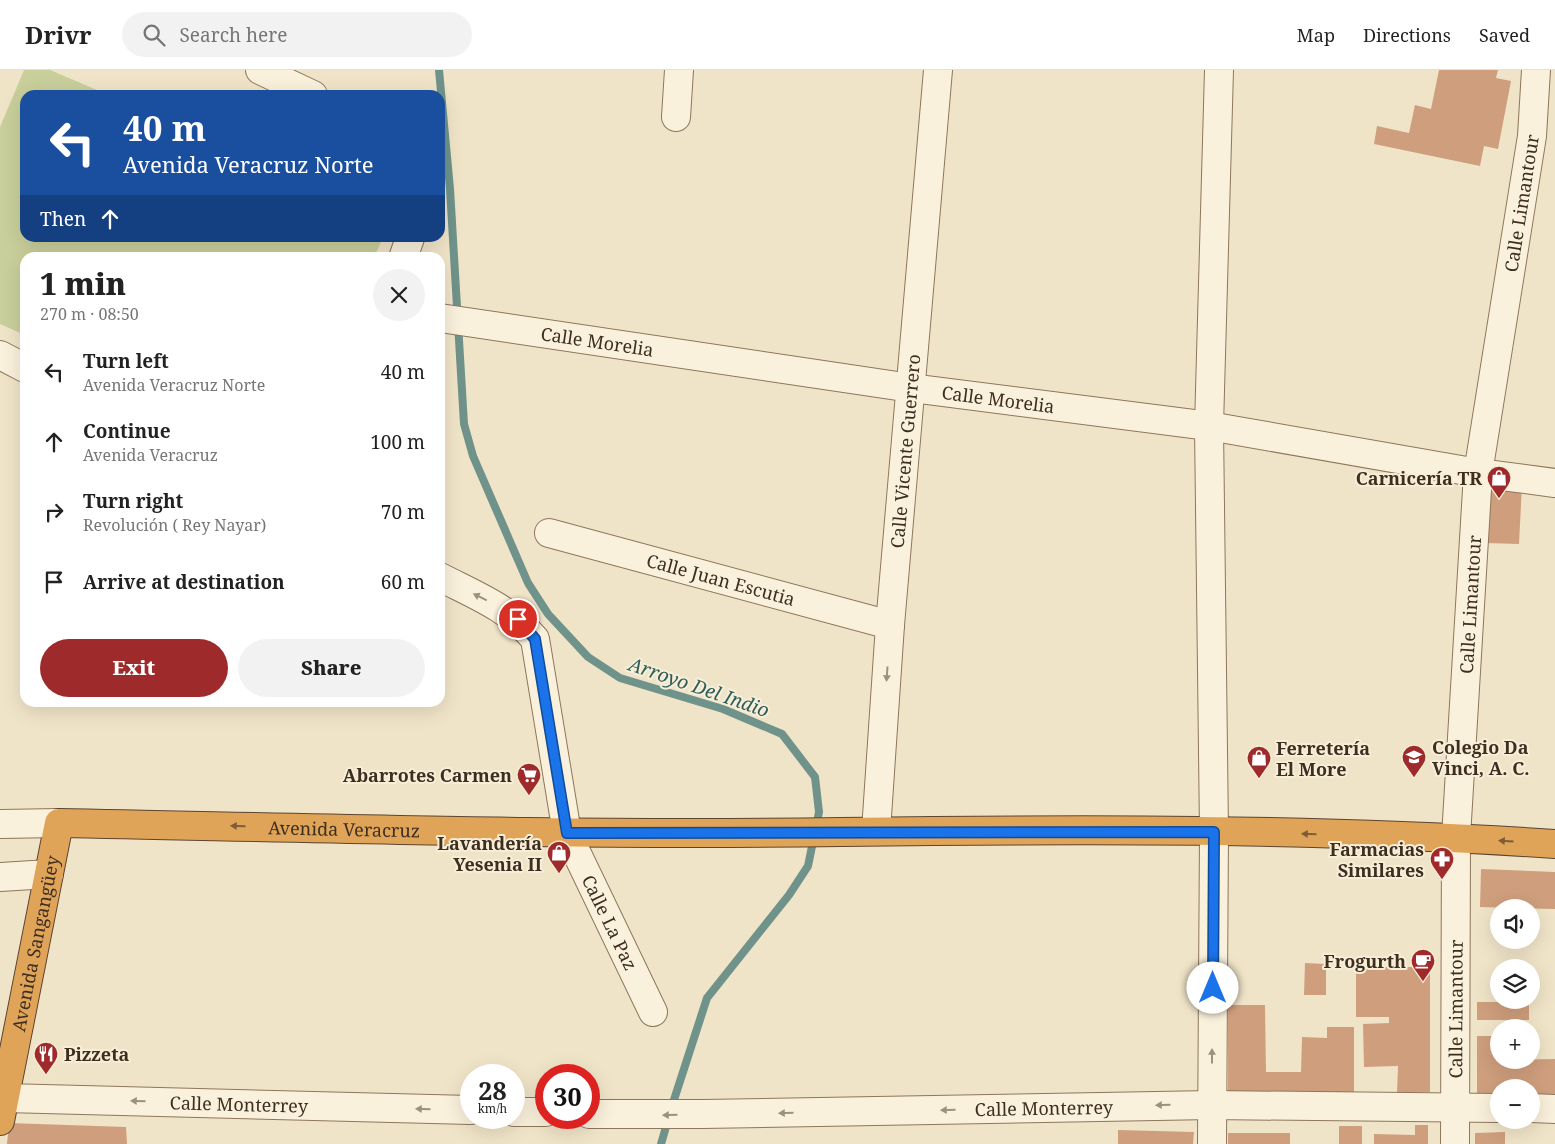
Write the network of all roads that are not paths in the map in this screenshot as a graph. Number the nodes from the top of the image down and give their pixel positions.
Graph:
1 (260, 70) edge
2 (678, 70) edge
3 (938, 70) edge
4 (1219, 70) edge
5 (1536, 70) edge
6 (302, 90) edge
7 (676, 117) dead end
8 (445, 319) edge
9 (911, 388) junction
10 (1209, 426) junction
11 (1478, 473) junction
12 (1555, 483) edge
13 (549, 533) dead end
14 (445, 579) edge
15 (890, 625) junction
16 (59, 823) junction
17 (0, 824) edge
18 (876, 831) junction
19 (1214, 832) junction
20 (567, 833) junction
21 (1456, 837) junction
22 (1555, 844) edge
23 (49, 874) junction
24 (0, 877) edge
25 (653, 1012) dead end
26 (3, 1100) edge
27 (1212, 1104) junction
28 (1455, 1107) junction
29 (1490, 1108) edge
30 (1540, 1108) edge
31 (1555, 1109) edge
32 (460, 1110) edge
33 (600, 1114) edge
34 (1212, 1144) edge
35 (1455, 1144) edge

1 - 6 street
2 - 7 street
3 - 9 street, Calle Vicente Guerrero
4 - 10 street
5 - 11 street, Calle Limantour
8 - 9 street, Calle Morelia
9 - 10 street, Calle Morelia
9 - 15 street, Calle Vicente Guerrero
10 - 11 street, Calle Morelia
10 - 19 street
11 - 12 street, Calle Morelia
11 - 21 street, Calle Limantour
13 - 15 street, Calle Juan Escutia
20 -> 14 street, Calle La Paz
15 -> 18 street, Calle Vicente Guerrero
16 - 17 street
20 -> 16 highway, Avenida Veracruz
16 - 23 highway, Avenida Sangangüey
18 - 19 highway, Avenida Veracruz
18 - 20 highway, Avenida Veracruz
21 -> 19 highway, Avenida Veracruz
27 -> 19 street
20 - 25 street, Calle La Paz
22 -> 21 highway, Avenida Veracruz
21 - 28 street, Calle Limantour
23 - 24 street
23 - 26 highway, Avenida Sangangüey
32 -> 26 street, Calle Monterrey
27 - 28 street, Calle Monterrey
27 -> 33 street, Calle Monterrey
27 - 34 street
28 - 29 street, Calle Monterrey
28 - 35 street, Calle Limantour
30 - 31 street

